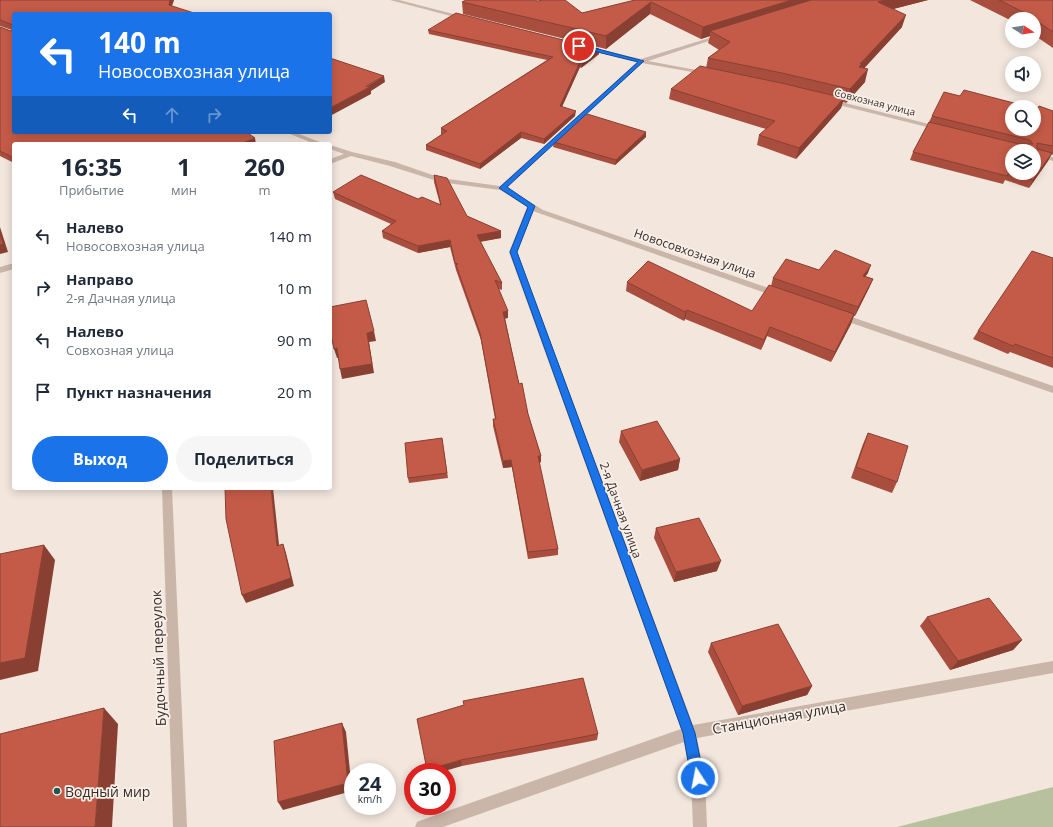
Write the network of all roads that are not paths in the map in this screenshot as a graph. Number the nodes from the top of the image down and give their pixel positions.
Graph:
1 (393, 0) edge
2 (471, 19) edge
3 (724, 35) edge
4 (579, 46) edge
5 (642, 61) junction
6 (710, 75) edge
7 (826, 100) edge
8 (949, 131) edge
9 (294, 134) edge
10 (316, 142) edge
11 (332, 148) edge
12 (350, 154) junction
13 (1041, 156) edge
14 (1053, 159) edge
15 (332, 161) edge
16 (502, 188) junction
17 (532, 206) junction
18 (12, 267) edge
19 (0, 270) edge
20 (782, 296) edge
21 (834, 314) edge
22 (1053, 390) edge
23 (167, 490) edge
24 (1053, 667) edge
25 (689, 733) junction
26 (180, 827) edge
27 (422, 827) edge
28 (700, 827) edge

1 - 2 street
3 - 5 street
4 - 5 street
5 - 6 street
5 - 16 street
7 - 8 street, Совхозная улица
9 - 10 street
11 - 12 street, Новосовхозная улица
12 - 15 street
12 - 16 street, Новосовхозная улица
13 - 14 street
16 - 17 street, Новосовхозная улица
17 - 20 street, Новосовхозная улица
17 - 25 street, 2-я Дачная улица
18 - 19 street
21 - 22 street
23 - 26 street, Будочный переулок
24 - 25 street, Станционная улица
25 - 27 street, Станционная улица
25 - 28 street, 2-я Дачная улица

